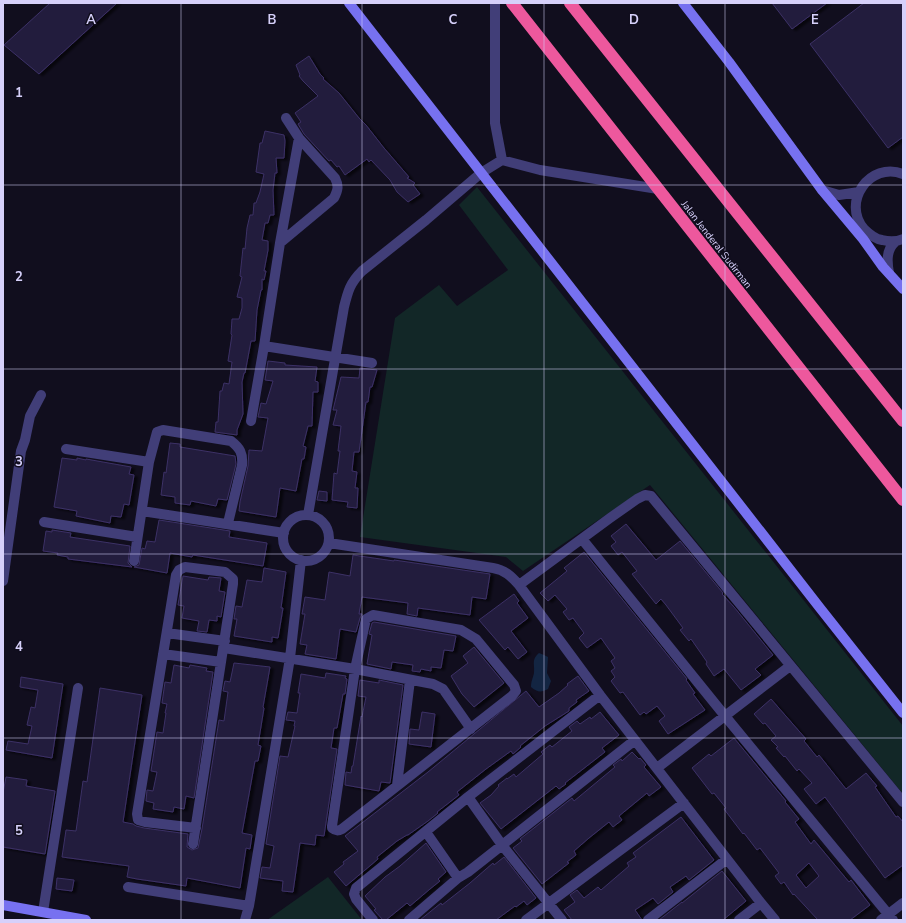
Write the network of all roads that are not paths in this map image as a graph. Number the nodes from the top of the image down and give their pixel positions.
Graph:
1 (349, 3) edge
2 (494, 3) edge
3 (512, 3) edge
4 (570, 3) edge
5 (683, 3) edge
6 (286, 118) dead end
7 (299, 138) junction
8 (502, 160) junction
9 (481, 173) junction
10 (903, 174) edge
11 (658, 189) junction
12 (822, 190) junction
13 (859, 192) junction
14 (899, 240) edge
15 (280, 243) junction
16 (889, 273) junction
17 (903, 289) edge
18 (264, 346) junction
19 (335, 358) junction
20 (372, 363) dead end
21 (41, 395) dead end
22 (250, 421) dead end
23 (903, 421) edge
24 (66, 449) dead end
25 (149, 462) junction
26 (903, 500) edge
27 (142, 511) junction
28 (308, 515) junction
29 (44, 522) dead end
30 (228, 523) junction
31 (284, 533) junction
32 (137, 537) junction
33 (582, 539) junction
34 (329, 543) junction
35 (301, 560) junction
36 (134, 561) dead end
37 (3, 581) edge
38 (519, 585) junction
39 (167, 633) junction
40 (224, 644) junction
41 (163, 654) junction
42 (290, 658) junction
43 (221, 662) junction
44 (790, 666) junction
45 (355, 669) junction
46 (410, 680) junction
47 (78, 688) dead end
48 (600, 694) junction
49 (903, 713) edge
50 (725, 716) junction
51 (471, 729) junction
52 (635, 740) junction
53 (657, 768) junction
54 (397, 785) junction
55 (468, 797) junction
56 (903, 802) edge
57 (684, 803) junction
58 (196, 828) junction
59 (426, 832) junction
60 (194, 844) dead end
61 (502, 845) junction
62 (727, 859) junction
63 (458, 878) junction
64 (128, 887) dead end
65 (549, 903) junction
66 (760, 903) junction
67 (903, 904) edge
68 (3, 905) edge
69 (249, 906) junction
70 (43, 912) junction
71 (888, 918) edge
72 (86, 920) edge
73 (245, 920) edge
74 (373, 920) edge
75 (409, 920) edge
76 (526, 920) edge
77 (562, 920) edge
78 (648, 920) edge
79 (739, 920) edge
80 (775, 920) edge

1 - 9 street
2 - 8 street
3 - 11 highway, Jalan Jenderal Sudirman
4 - 23 highway
5 - 12 street
6 - 7 street
7 - 15 street
7 - 15 street
8 - 9 street
8 - 11 street
9 - 19 street
9 - 49 street
10 - 13 street
11 - 26 highway, Jalan Jenderal Sudirman
12 - 13 street
12 - 16 street
13 - 14 street
14 - 16 street
15 - 18 street
16 - 17 street
18 - 19 street
18 - 22 street
19 - 20 street
19 - 28 street
21 - 37 street
24 - 25 street
25 - 27 street
25 - 30 street
27 - 30 street
27 - 32 street
28 - 31 street
28 - 34 street
29 - 32 street
30 - 31 street
31 - 35 street
32 - 36 street
33 - 38 street
33 - 44 street
33 - 50 street
34 - 35 street
34 - 38 street
35 - 42 street
38 - 48 street
39 - 40 street
39 - 40 street
39 - 41 street
40 - 42 street
40 - 43 street
41 - 43 street
41 - 58 street
42 - 45 street
42 - 69 street
43 - 58 street
44 - 50 street
44 - 56 street
45 - 46 street
45 - 51 street
45 - 54 street
46 - 51 street
46 - 54 street
47 - 70 street
48 - 52 street
48 - 55 street
50 - 53 street
50 - 71 street
51 - 54 street
52 - 53 street
52 - 61 street
53 - 57 street
55 - 59 street
55 - 61 street
57 - 62 street
57 - 65 street
58 - 60 street
59 - 63 street
59 - 74 street
61 - 63 street
61 - 65 street
62 - 66 street
62 - 78 street
63 - 75 street
64 - 69 street
65 - 76 street
65 - 77 street
66 - 79 street
66 - 80 street
67 - 71 street
68 - 70 street
69 - 73 street
70 - 72 street

